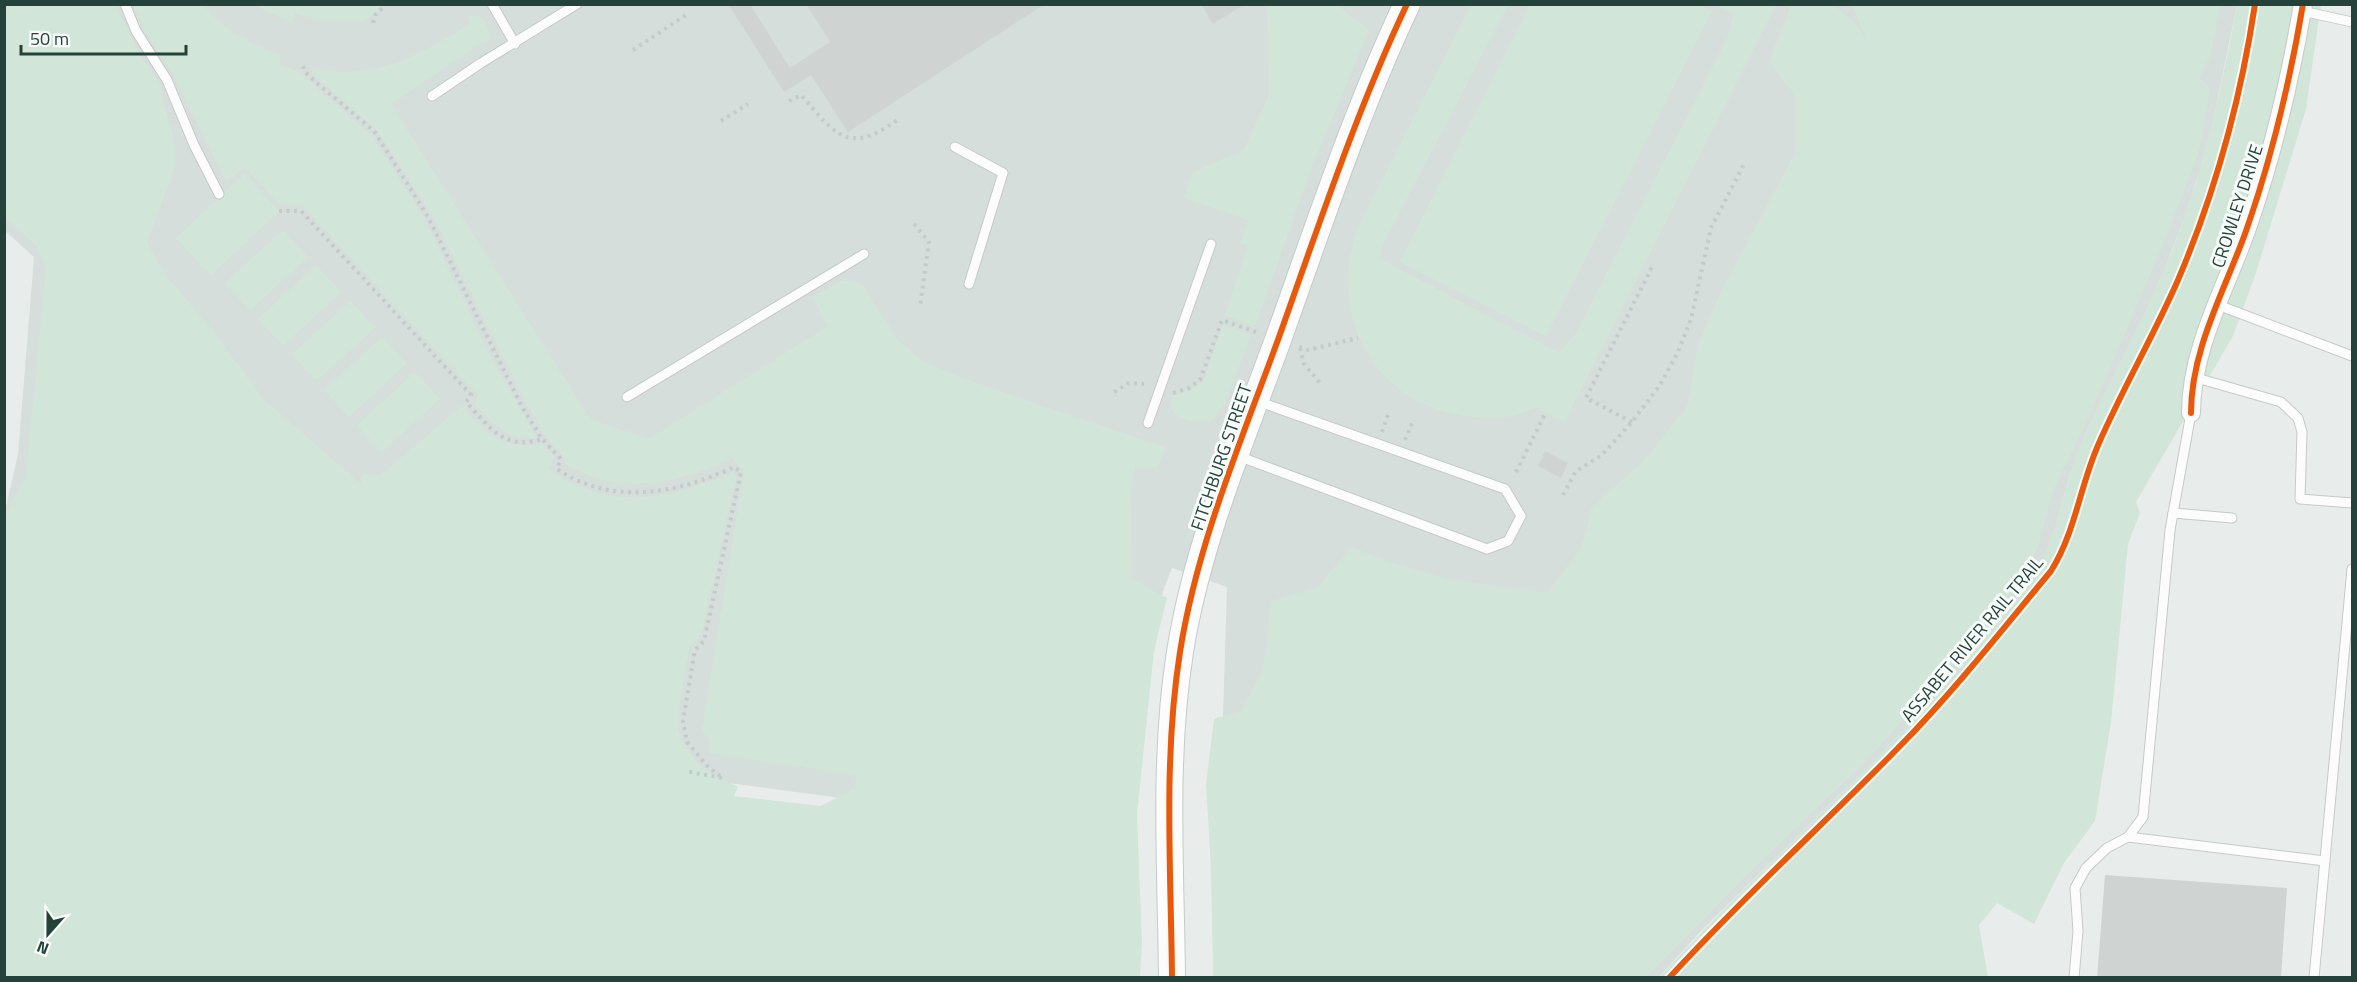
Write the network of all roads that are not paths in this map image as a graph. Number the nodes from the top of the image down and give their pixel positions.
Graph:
1 (125, 4) edge
2 (492, 4) edge
3 (577, 4) edge
4 (1407, 4) edge
5 (2303, 8) edge
6 (2352, 22) edge
7 (515, 44) junction
8 (432, 96) dead end
9 (955, 147) dead end
10 (219, 194) dead end
11 (1211, 244) dead end
12 (864, 254) dead end
13 (969, 284) dead end
14 (2218, 304) junction
15 (2352, 356) edge
16 (2193, 377) junction
17 (627, 397) dead end
18 (1256, 401) junction
19 (2191, 413) joint
20 (1148, 423) dead end
21 (1236, 455) junction
22 (2352, 503) edge
23 (2173, 513) junction
24 (2232, 518) dead end
25 (2352, 569) edge
26 (2128, 837) junction
27 (2325, 861) junction
28 (1172, 978) edge
29 (2074, 978) edge
30 (2314, 978) edge

1 - 10 lane
2 - 7 lane
3 - 7 lane
4 - 18 street, FITCHBURG STREET
5 - 6 lane
5 - 14 street, CROWLEY DRIVE
7 - 8 lane
9 - 13 lane
11 - 20 lane
12 - 17 lane
14 - 15 lane
14 - 16 street, CROWLEY DRIVE
16 - 19 street, CROWLEY DRIVE
16 - 22 lane
18 - 21 street, FITCHBURG STREET
18 - 21 lane
19 - 23 lane
21 - 28 street, FITCHBURG STREET
23 - 24 lane
23 - 26 lane
25 - 27 lane
26 - 27 lane
26 - 29 lane
27 - 30 lane

